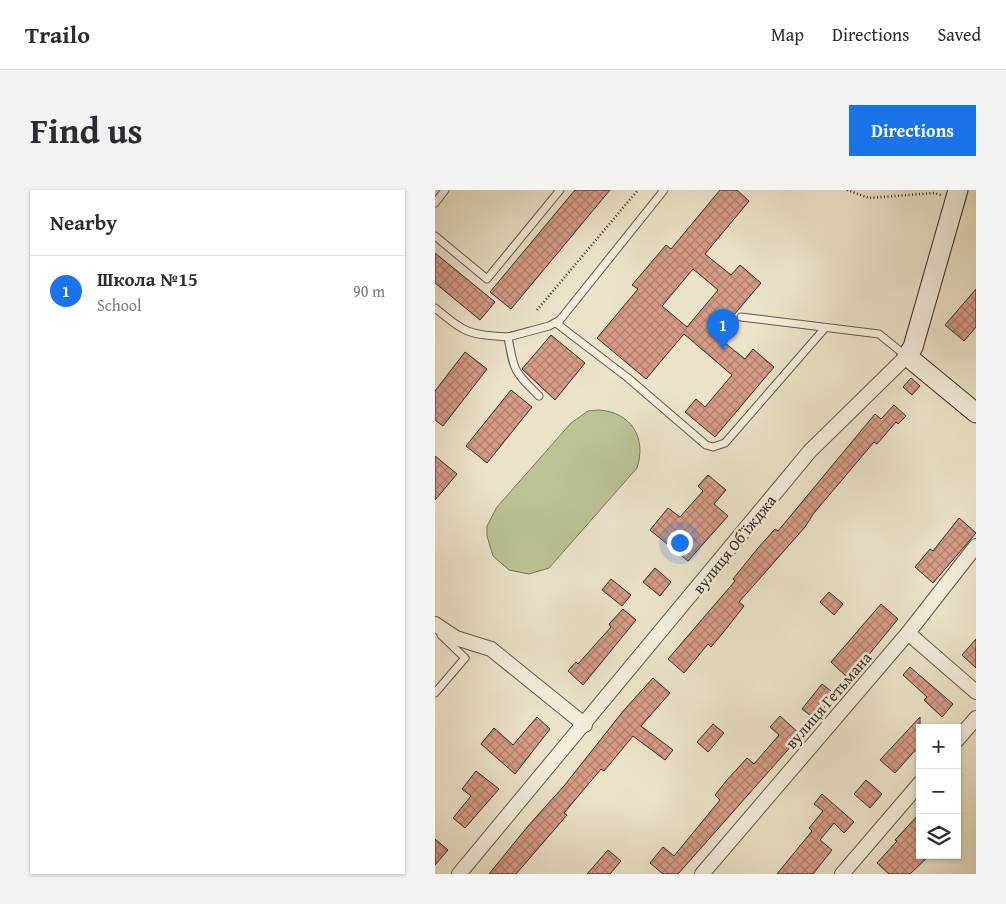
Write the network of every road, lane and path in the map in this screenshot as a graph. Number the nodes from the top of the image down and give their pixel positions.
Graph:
1 (445, 190) edge
2 (560, 190) edge
3 (638, 190) edge
4 (664, 190) edge
5 (847, 190) edge
6 (957, 195) edge
7 (435, 202) edge
8 (435, 236) edge
9 (435, 308) edge
10 (537, 310) dead end
11 (741, 317) dead end
12 (556, 324) junction
13 (825, 328) junction
14 (508, 337) junction
15 (907, 356) junction
16 (539, 396) dead end
17 (976, 413) edge
18 (976, 546) edge
19 (435, 624) edge
20 (435, 629) edge
21 (908, 633) junction
22 (976, 692) edge
23 (435, 693) edge
24 (976, 718) edge
25 (585, 725) junction
26 (961, 735) edge
27 (916, 788) edge
28 (459, 874) edge
29 (701, 874) edge
30 (842, 874) edge

1 - 7 lane
2 - 8 lane
3 - 10 path
4 - 12 lane
5 - 6 path
6 - 15 street, вулиця Обʼїжджа
9 - 14 lane
11 - 13 lane
12 - 13 lane
12 - 14 lane
13 - 15 lane
14 - 16 lane
15 - 17 street
15 - 25 street, вулиця Обʼїжджа
18 - 21 street, вулиця Гетьмана
19 - 25 street
20 - 23 lane
21 - 22 street
21 - 29 street, вулиця Гетьмана
24 - 26 street
25 - 28 street, вулиця Обʼїжджа
27 - 30 street

